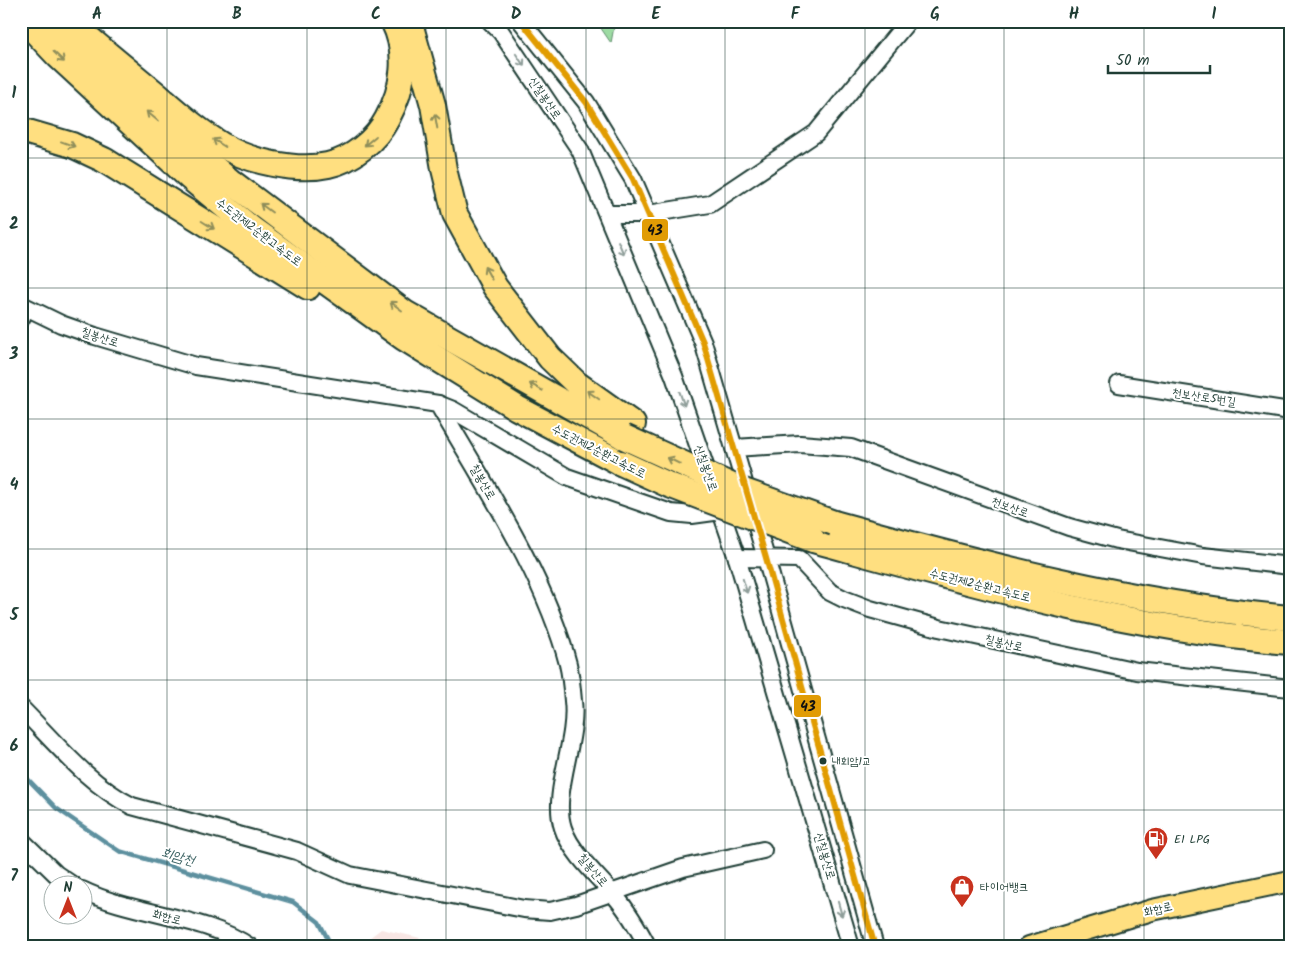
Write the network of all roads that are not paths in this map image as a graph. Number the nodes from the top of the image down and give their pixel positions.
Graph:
1 (25, 21) edge
2 (52, 21) edge
3 (70, 21) edge
4 (393, 21) edge
5 (409, 21) edge
6 (490, 21) edge
7 (521, 21) edge
8 (908, 21) edge
9 (21, 130) edge
10 (607, 214) junction
11 (648, 214) junction
12 (23, 310) edge
13 (1119, 384) dead end
14 (438, 404) junction
15 (517, 408) junction
16 (1290, 411) edge
17 (629, 430) junction
18 (734, 448) junction
19 (721, 511) junction
20 (737, 558) junction
21 (766, 558) junction
22 (1290, 566) edge
23 (1290, 618) edge
24 (1290, 642) edge
25 (1290, 688) edge
26 (21, 708) edge
27 (21, 840) edge
28 (763, 850) dead end
29 (59, 876) edge
30 (1290, 881) edge
31 (92, 895) edge
32 (614, 895) junction
33 (646, 942) edge
34 (875, 945) edge
35 (250, 947) edge
36 (851, 947) edge
37 (1029, 947) edge

1 -> 15 highway, 수도권제2순환고속도로
17 -> 2 highway, 수도권제2순환고속도로
4 -> 3 highway
17 -> 5 highway
6 -> 10 street, 신칠봉산로
7 - 11 street, 신칠봉산로
8 - 11 street
9 -> 15 highway
10 - 11 street
10 -> 19 street, 신칠봉산로
11 - 18 street, 신칠봉산로
12 - 14 street, 칠봉산로
13 - 16 street, 천보산로5번길
14 - 19 street
14 - 32 street, 칠봉산로
15 - 24 highway, 수도권제2순환고속도로, bridge
23 -> 17 highway, 수도권제2순환고속도로
18 - 21 street, 신칠봉산로
18 - 22 street, 천보산로
19 - 20 street, 신칠봉산로
20 - 21 street, 칠봉산로
20 -> 36 street, 신칠봉산로
21 - 25 street, 칠봉산로
21 - 34 street, 신칠봉산로
26 - 32 street
27 - 29 street
28 - 32 street
30 - 37 main road, 화합로
31 - 35 street, 화합로
32 - 33 street, 칠봉산로

